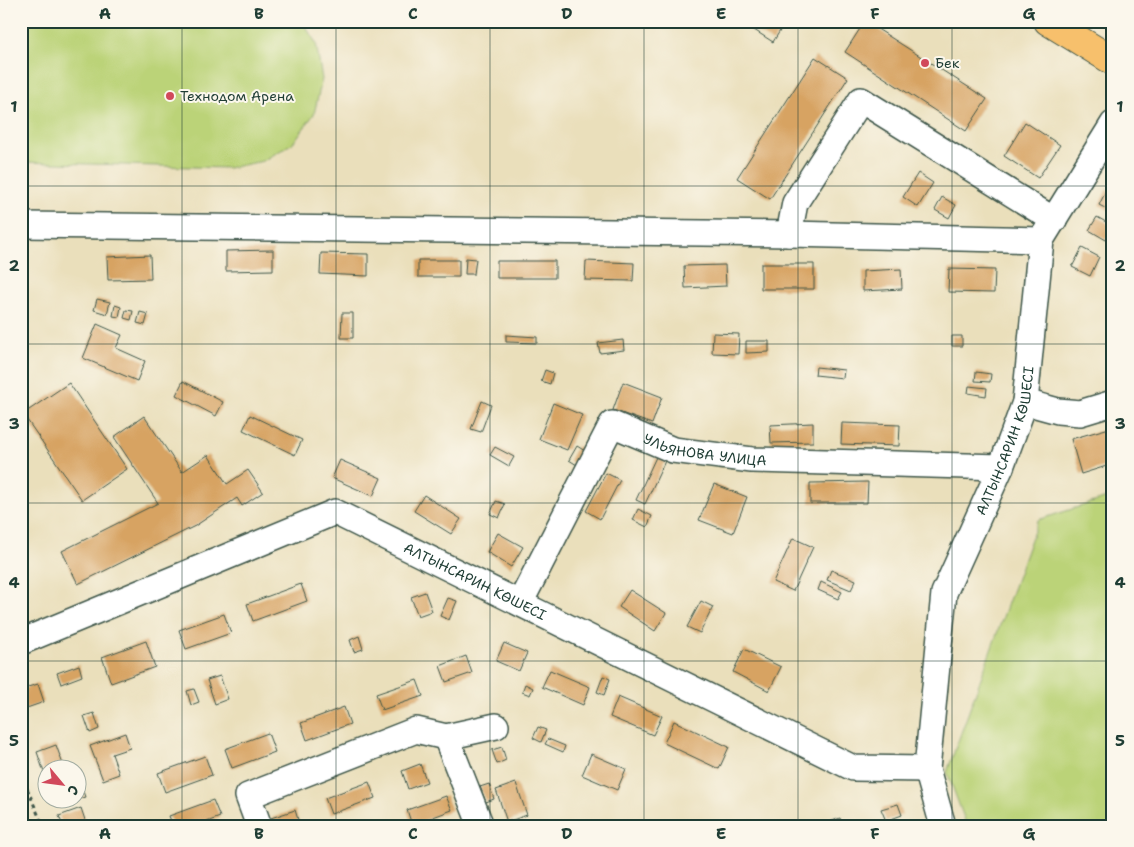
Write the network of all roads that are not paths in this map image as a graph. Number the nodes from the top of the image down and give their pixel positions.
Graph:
1 (1048, 21) edge
2 (1113, 62) edge
3 (1113, 124) edge
4 (21, 224) edge
5 (1047, 230) junction
6 (789, 234) junction
7 (1025, 402) junction
8 (1113, 403) edge
9 (1001, 467) junction
10 (520, 603) junction
11 (21, 642) edge
12 (496, 726) dead end
13 (446, 738) junction
14 (927, 769) junction
15 (259, 826) edge
16 (481, 826) edge
17 (943, 826) edge

1 - 2 main road
3 - 5 street, АЛТЫНСАРИН КӨШЕСІ
4 - 6 street
5 - 6 street
5 - 6 street
5 - 7 street, АЛТЫНСАРИН КӨШЕСІ
7 - 8 street
7 - 9 street, АЛТЫНСАРИН КӨШЕСІ
9 - 10 street, УЛЬЯНОВА УЛИЦА
9 - 14 street, АЛТЫНСАРИН КӨШЕСІ
10 - 11 street, АЛТЫНСАРИН КӨШЕСІ
10 - 14 street, АЛТЫНСАРИН КӨШЕСІ
12 - 13 street
13 - 15 street
13 - 16 street
14 - 17 street, АЛТЫНСАРИН КӨШЕСІ

